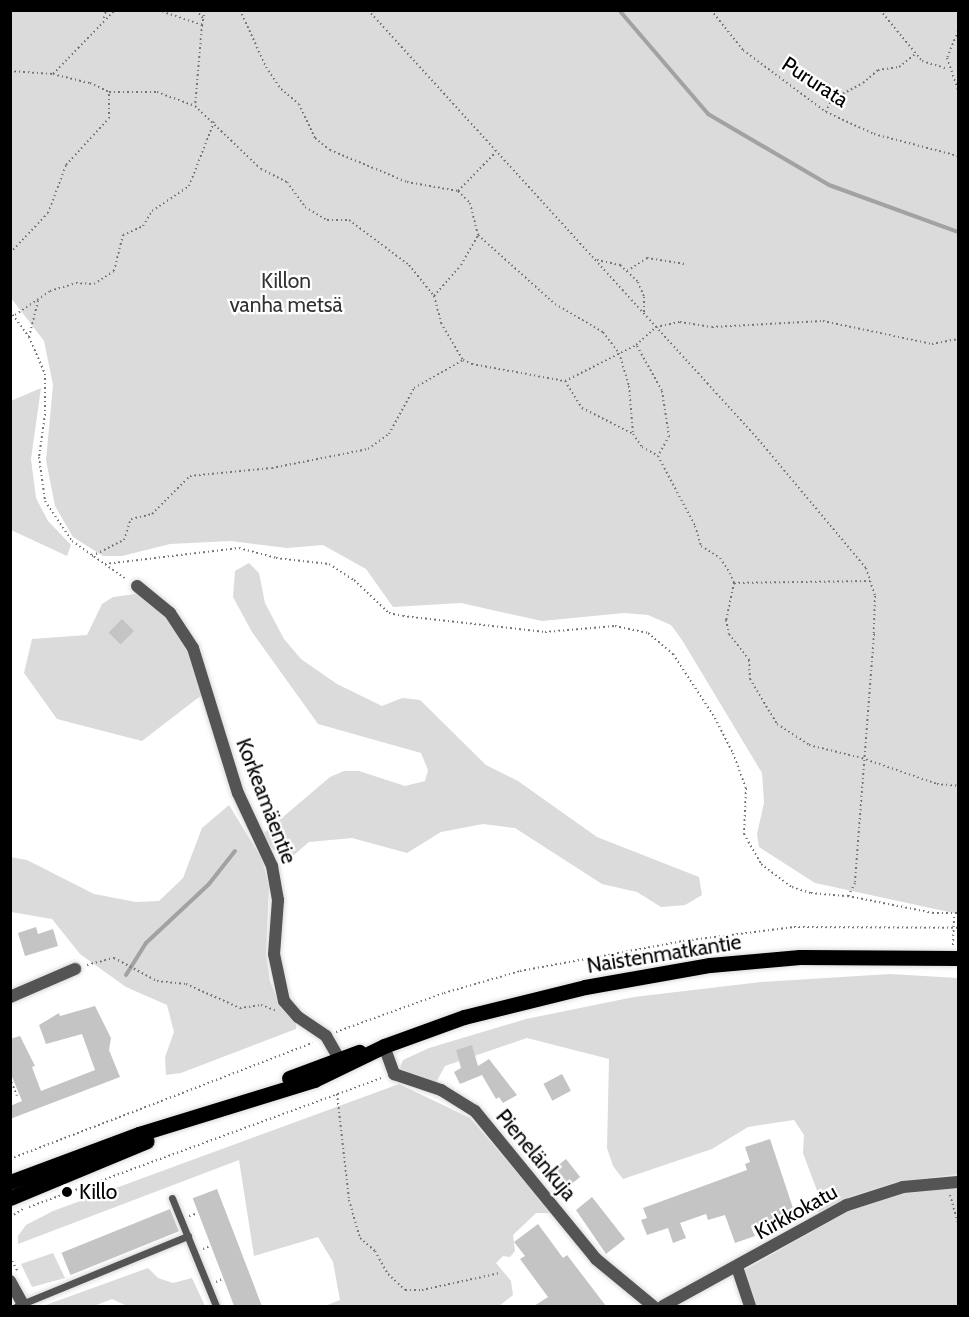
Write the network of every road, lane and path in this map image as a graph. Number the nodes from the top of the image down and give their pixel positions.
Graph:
1 (105, 10) edge
2 (115, 10) edge
3 (158, 10) edge
4 (196, 10) edge
5 (205, 10) edge
6 (240, 10) edge
7 (368, 10) edge
8 (711, 10) edge
9 (880, 10) edge
10 (104, 18) junction
11 (203, 18) junction
12 (202, 25) junction
13 (958, 31) edge
14 (916, 53) junction
15 (948, 69) junction
16 (10, 71) edge
17 (53, 74) junction
18 (958, 90) edge
19 (109, 92) junction
20 (195, 106) junction
21 (826, 112) junction
22 (214, 121) junction
23 (495, 154) junction
24 (958, 156) edge
25 (458, 191) junction
26 (478, 234) junction
27 (10, 253) edge
28 (597, 260) junction
29 (686, 264) dead end
30 (627, 272) junction
31 (434, 296) junction
32 (38, 300) junction
33 (10, 311) edge
34 (644, 313) junction
35 (15, 315) junction
36 (656, 327) junction
37 (29, 337) junction
38 (958, 339) edge
39 (636, 345) junction
40 (619, 353) junction
41 (463, 360) junction
42 (566, 381) junction
43 (633, 434) junction
44 (657, 456) junction
45 (92, 556) junction
46 (105, 564) junction
47 (872, 581) junction
48 (734, 583) junction
49 (137, 586) joint
50 (862, 758) junction
51 (958, 786) edge
52 (848, 896) junction
53 (958, 913) edge
54 (954, 915) junction
55 (954, 928) dead end
56 (958, 958) edge
57 (75, 969) joint
58 (10, 997) edge
59 (298, 1017) junction
60 (384, 1046) junction
61 (342, 1062) junction
62 (394, 1074) junction
63 (10, 1078) edge
64 (338, 1094) junction
65 (17, 1096) dead end
66 (182, 1123) junction
67 (10, 1182) edge
68 (952, 1182) edge
69 (10, 1198) edge
70 (172, 1198) dead end
71 (10, 1217) edge
72 (958, 1223) edge
73 (188, 1236) junction
74 (737, 1267) junction
75 (500, 1274) dead end
76 (10, 1281) edge
77 (21, 1306) edge
78 (216, 1306) edge
79 (653, 1306) edge
80 (663, 1306) edge
81 (750, 1306) edge

1 - 10 path
2 - 10 path
3 - 12 path
4 - 11 path
5 - 11 path
6 - 25 path
7 - 23 path
8 - 21 path, Pururata
9 - 14 path
10 - 17 path
11 - 12 path
12 - 20 path
13 - 15 path
14 - 15 path
14 - 21 path
15 - 18 path
16 - 17 path
17 - 19 path
19 - 20 path
19 - 27 path
20 - 22 path
21 - 24 path, Pururata
22 - 31 path
22 - 32 path
23 - 25 path
23 - 28 path
25 - 26 path
26 - 31 path
26 - 40 path
28 - 30 path
28 - 34 path
29 - 30 path
30 - 34 path
31 - 41 path
32 - 35 path
32 - 37 path
33 - 35 path
34 - 36 path
35 - 37 path
36 - 38 path
36 - 39 path
36 - 47 path
37 - 45 path
39 - 40 path
39 - 44 path
40 - 42 path
40 - 43 path
41 - 42 path
41 - 45 path
42 - 43 path
43 - 44 path
44 - 48 path
45 - 46 path
46 - 49 path
46 - 52 path
47 - 48 path
47 - 50 path
48 - 50 path
49 - 59 street, Korkeamäentie
50 - 51 path
50 - 52 path
52 - 54 path
53 - 54 path
54 - 55 path
56 - 60 main road, Naistenmatkantie
57 - 58 street
57 - 59 path
59 - 61 street, Korkeamäentie
60 - 61 main road, Naistenmatkantie
60 - 62 street
61 - 66 main road, Naistenmatkantie
62 - 64 path
62 - 79 street, Pienelänkuja
63 - 65 path
64 - 71 path
64 - 75 path
66 - 67 main road, Naistenmatkantie
66 - 69 main road, Naistenmatkantie
68 - 72 path
68 - 74 street, Kirkkokatu
70 - 73 lane
73 - 77 lane
73 - 78 lane
74 - 80 street, Kirkkokatu
74 - 81 street
76 - 77 street

